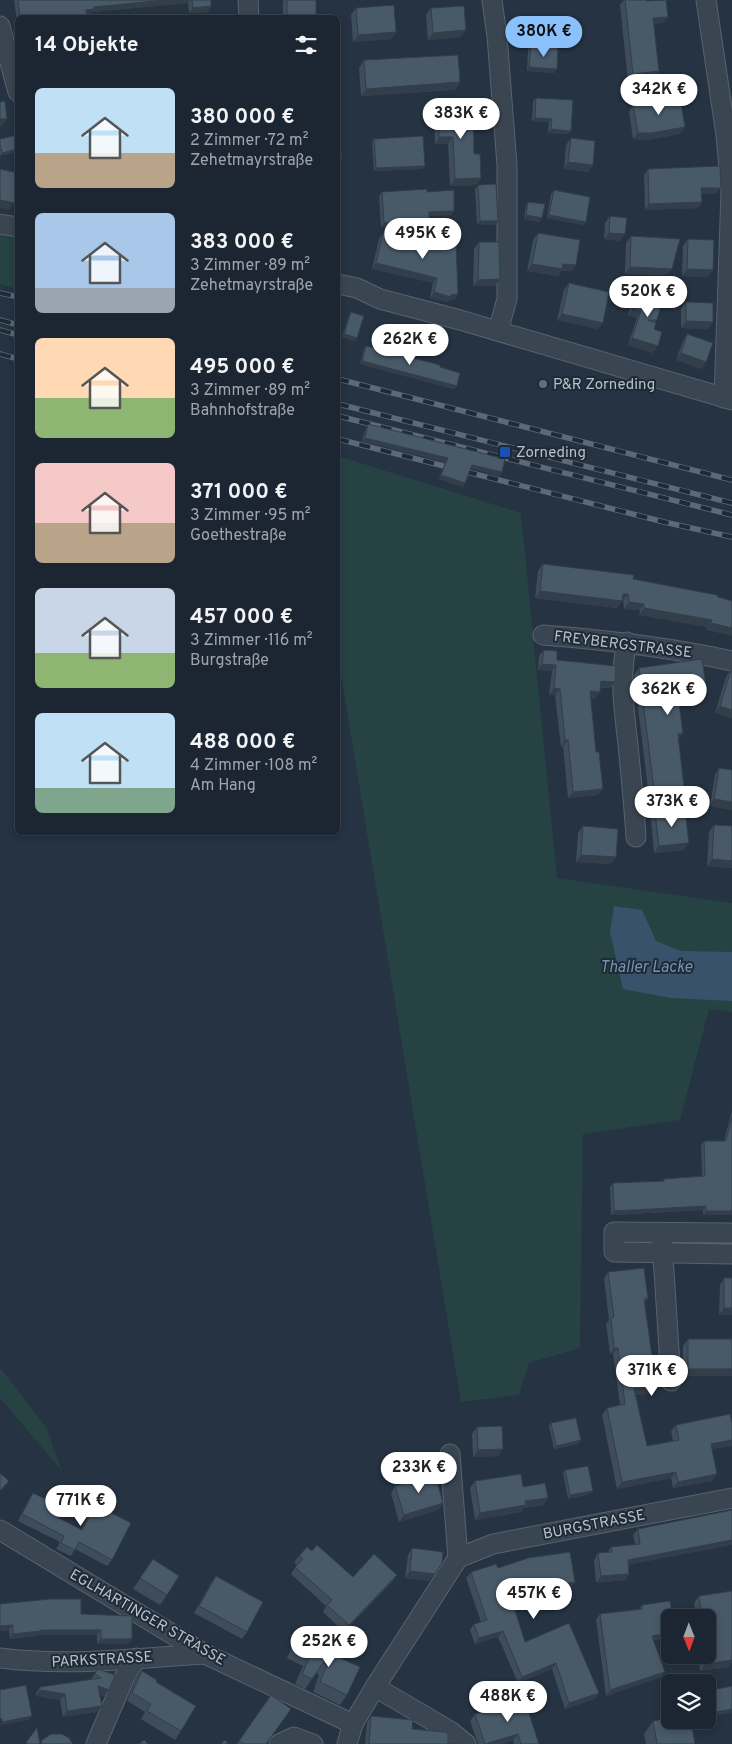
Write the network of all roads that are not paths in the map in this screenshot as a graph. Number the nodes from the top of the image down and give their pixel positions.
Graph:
1 (248, 0) edge
2 (492, 0) edge
3 (706, 0) edge
4 (249, 15) edge
5 (0, 26) edge
6 (15, 81) edge
7 (731, 219) edge
8 (0, 224) edge
9 (15, 226) edge
10 (340, 284) edge
11 (498, 331) junction
12 (728, 399) edge
13 (543, 635) dead end
14 (627, 642) junction
15 (732, 661) edge
16 (636, 837) dead end
17 (661, 1233) junction
18 (732, 1233) edge
19 (664, 1253) junction
20 (732, 1254) edge
21 (671, 1381) dead end
22 (450, 1454) dead end
23 (732, 1498) edge
24 (0, 1530) edge
25 (458, 1558) junction
26 (205, 1654) junction
27 (0, 1658) edge
28 (137, 1658) junction
29 (375, 1687) junction
30 (353, 1724) junction
31 (96, 1744) edge
32 (279, 1744) edge
33 (312, 1744) edge
34 (347, 1744) edge
35 (466, 1744) edge

1 - 4 street
2 - 11 street
3 - 7 street
5 - 6 street
7 - 12 street
8 - 9 street
10 - 11 street
11 - 12 street
13 - 14 street, FREYBERGSTRASSE
14 - 15 street, FREYBERGSTRASSE
14 - 16 street
17 - 18 street
17 - 19 street
17 - 19 street
19 - 20 street
19 - 21 street
22 - 25 street
23 - 25 street, BURGSTRASSE
24 - 26 street, EGLHARTINGER STRASSE
25 - 29 street
26 - 28 street, PARKSTRASSE
26 - 30 street, EGLHARTINGER STRASSE
27 - 28 street, PARKSTRASSE
28 - 31 street
29 - 30 street
29 - 35 street
30 - 34 street
32 - 33 street

